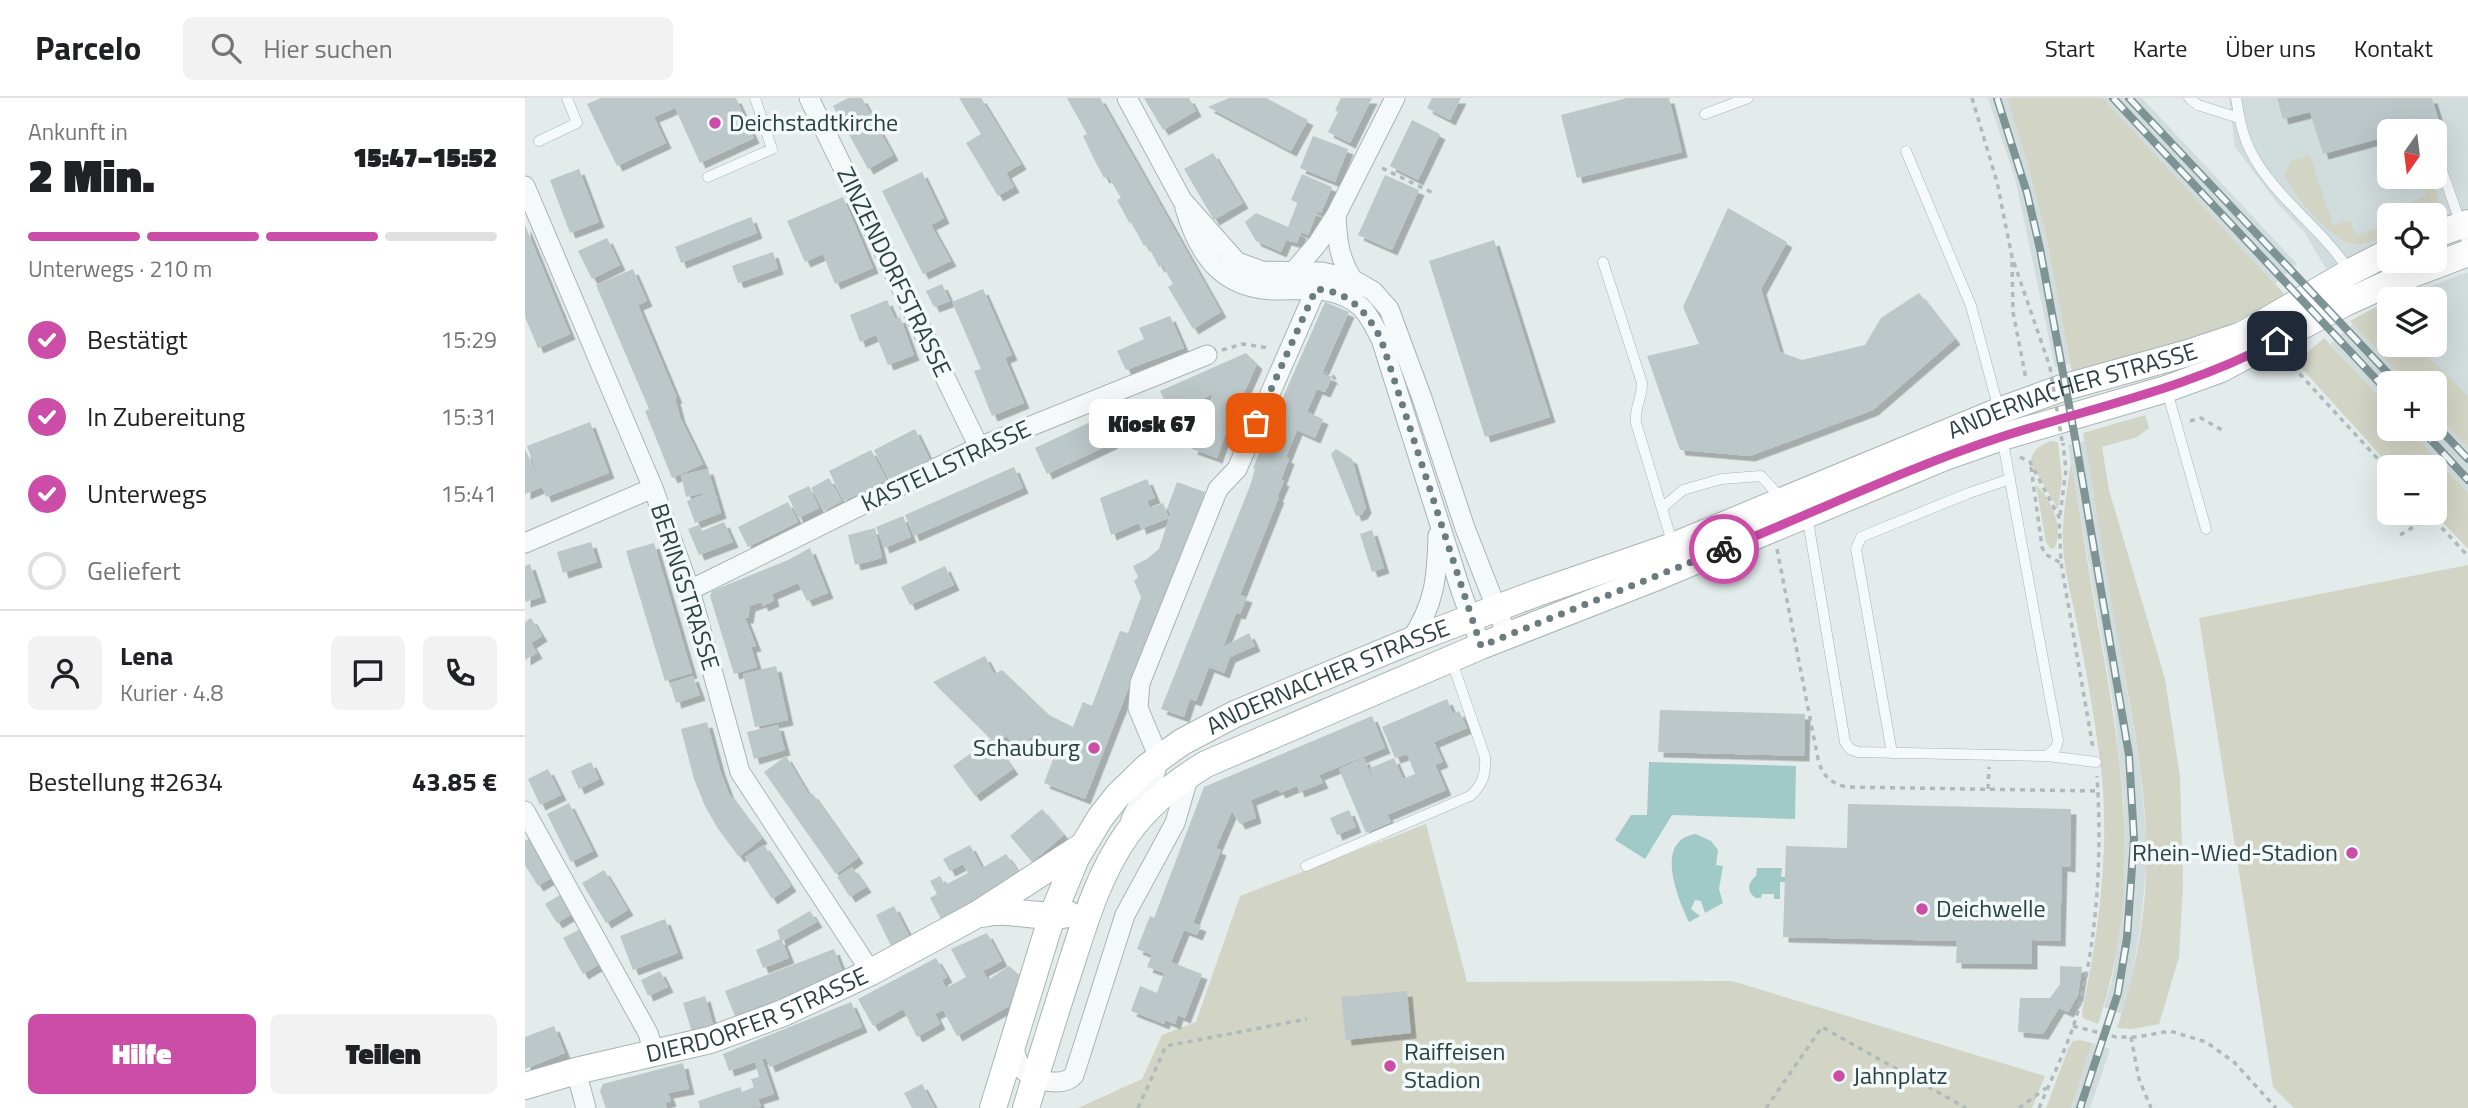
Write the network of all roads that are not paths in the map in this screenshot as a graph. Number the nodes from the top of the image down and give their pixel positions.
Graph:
1 (568, 98) edge
2 (755, 98) edge
3 (809, 98) edge
4 (1127, 98) edge
5 (1395, 98) edge
6 (1748, 98) edge
7 (2189, 98) edge
8 (2236, 98) edge
9 (1705, 114) dead end
10 (2239, 118) junction
11 (539, 141) dead end
12 (1906, 151) dead end
13 (708, 177) dead end
14 (2447, 182) edge
15 (525, 186) edge
16 (1182, 200) junction
17 (1336, 215) junction
18 (2466, 231) edge
19 (2447, 233) edge
20 (1318, 243) junction
21 (2468, 253) edge
22 (2377, 258) edge
23 (1603, 262) dead end
24 (1293, 272) junction
25 (2350, 272) junction
26 (1352, 279) junction
27 (1324, 285) junction
28 (1207, 355) road end
29 (2166, 389) junction
30 (2001, 424) junction
31 (979, 447) junction
32 (2010, 479) junction
33 (653, 488) junction
34 (1784, 500) junction
35 (1662, 508) junction
36 (1807, 514) junction
37 (1439, 520) junction
38 (2206, 529) dead end
39 (525, 543) edge
40 (1673, 546) junction
41 (690, 590) junction
42 (1496, 608) junction
43 (1470, 618) junction
44 (1507, 635) junction
45 (1410, 640) junction
46 (1481, 646) junction
47 (1451, 658) junction
48 (1892, 752) junction
49 (2046, 756) junction
50 (1159, 758) junction
51 (2095, 762) road end
52 (1189, 775) junction
53 (525, 811) edge
54 (1128, 833) junction
55 (1082, 846) junction
56 (1306, 866) dead end
57 (1092, 903) junction
58 (978, 914) junction
59 (1052, 916) junction
60 (871, 972) junction
61 (1012, 1042) junction
62 (654, 1053) junction
63 (576, 1071) junction
64 (1036, 1077) junction
65 (525, 1086) edge
66 (586, 1108) edge
67 (993, 1108) edge
68 (1026, 1108) edge

1 - 11 lane
2 - 13 lane
3 - 31 street, ZINZENDORFSTRASSE
4 - 16 street
5 - 17 street
6 - 9 lane
7 - 10 lane
8 - 10 lane
10 - 25 lane
12 - 30 lane
14 - 18 lane
15 - 33 street, BERINGSTRASSE
16 - 24 street
16 - 27 street
17 - 20 street
17 - 26 street
18 - 19 street
20 - 24 street
20 - 27 street
21 - 29 street, ANDERNACHER STRASSE
22 - 25 street, ANDERNACHER STRASSE
23 - 35 lane
24 - 27 street
25 - 30 street, ANDERNACHER STRASSE
26 - 27 street
26 - 42 street
27 - 37 street
27 - 50 street
28 - 31 street, KASTELLSTRASSE
29 - 30 street, ANDERNACHER STRASSE
29 - 38 lane
30 - 32 lane
30 - 34 street, ANDERNACHER STRASSE
30 - 36 street, ANDERNACHER STRASSE
31 - 41 street, KASTELLSTRASSE
32 - 48 lane
32 - 49 lane
33 - 39 street
33 - 41 street, BERINGSTRASSE
34 - 35 lane
34 - 40 street, ANDERNACHER STRASSE
35 - 40 lane
36 - 44 street, ANDERNACHER STRASSE
36 - 48 lane
37 - 43 street
37 - 45 street
40 - 42 street, ANDERNACHER STRASSE
41 - 60 street, BERINGSTRASSE
42 - 43 street, ANDERNACHER STRASSE
42 - 44 street
43 - 45 street, ANDERNACHER STRASSE
43 - 46 street
44 - 46 street, ANDERNACHER STRASSE
45 - 50 street, ANDERNACHER STRASSE
46 - 47 street, ANDERNACHER STRASSE
47 - 52 street, ANDERNACHER STRASSE
47 - 56 lane
48 - 49 lane
49 - 51 lane
50 - 54 street
50 - 55 street, ANDERNACHER STRASSE
52 - 54 street, ANDERNACHER STRASSE
52 - 64 street
53 - 62 street
54 - 57 street, ANDERNACHER STRASSE
55 - 58 street, DIERDORFER STRASSE
55 - 59 street, ANDERNACHER STRASSE
57 - 59 street, DIERDORFER STRASSE
57 - 64 street, ANDERNACHER STRASSE
58 - 59 street, DIERDORFER STRASSE
58 - 60 street, DIERDORFER STRASSE
59 - 61 street, ANDERNACHER STRASSE
60 - 62 street, DIERDORFER STRASSE
61 - 64 street
61 - 67 street, ANDERNACHER STRASSE
62 - 63 street, DIERDORFER STRASSE
63 - 65 street, DIERDORFER STRASSE
63 - 66 street
64 - 68 street, ANDERNACHER STRASSE

